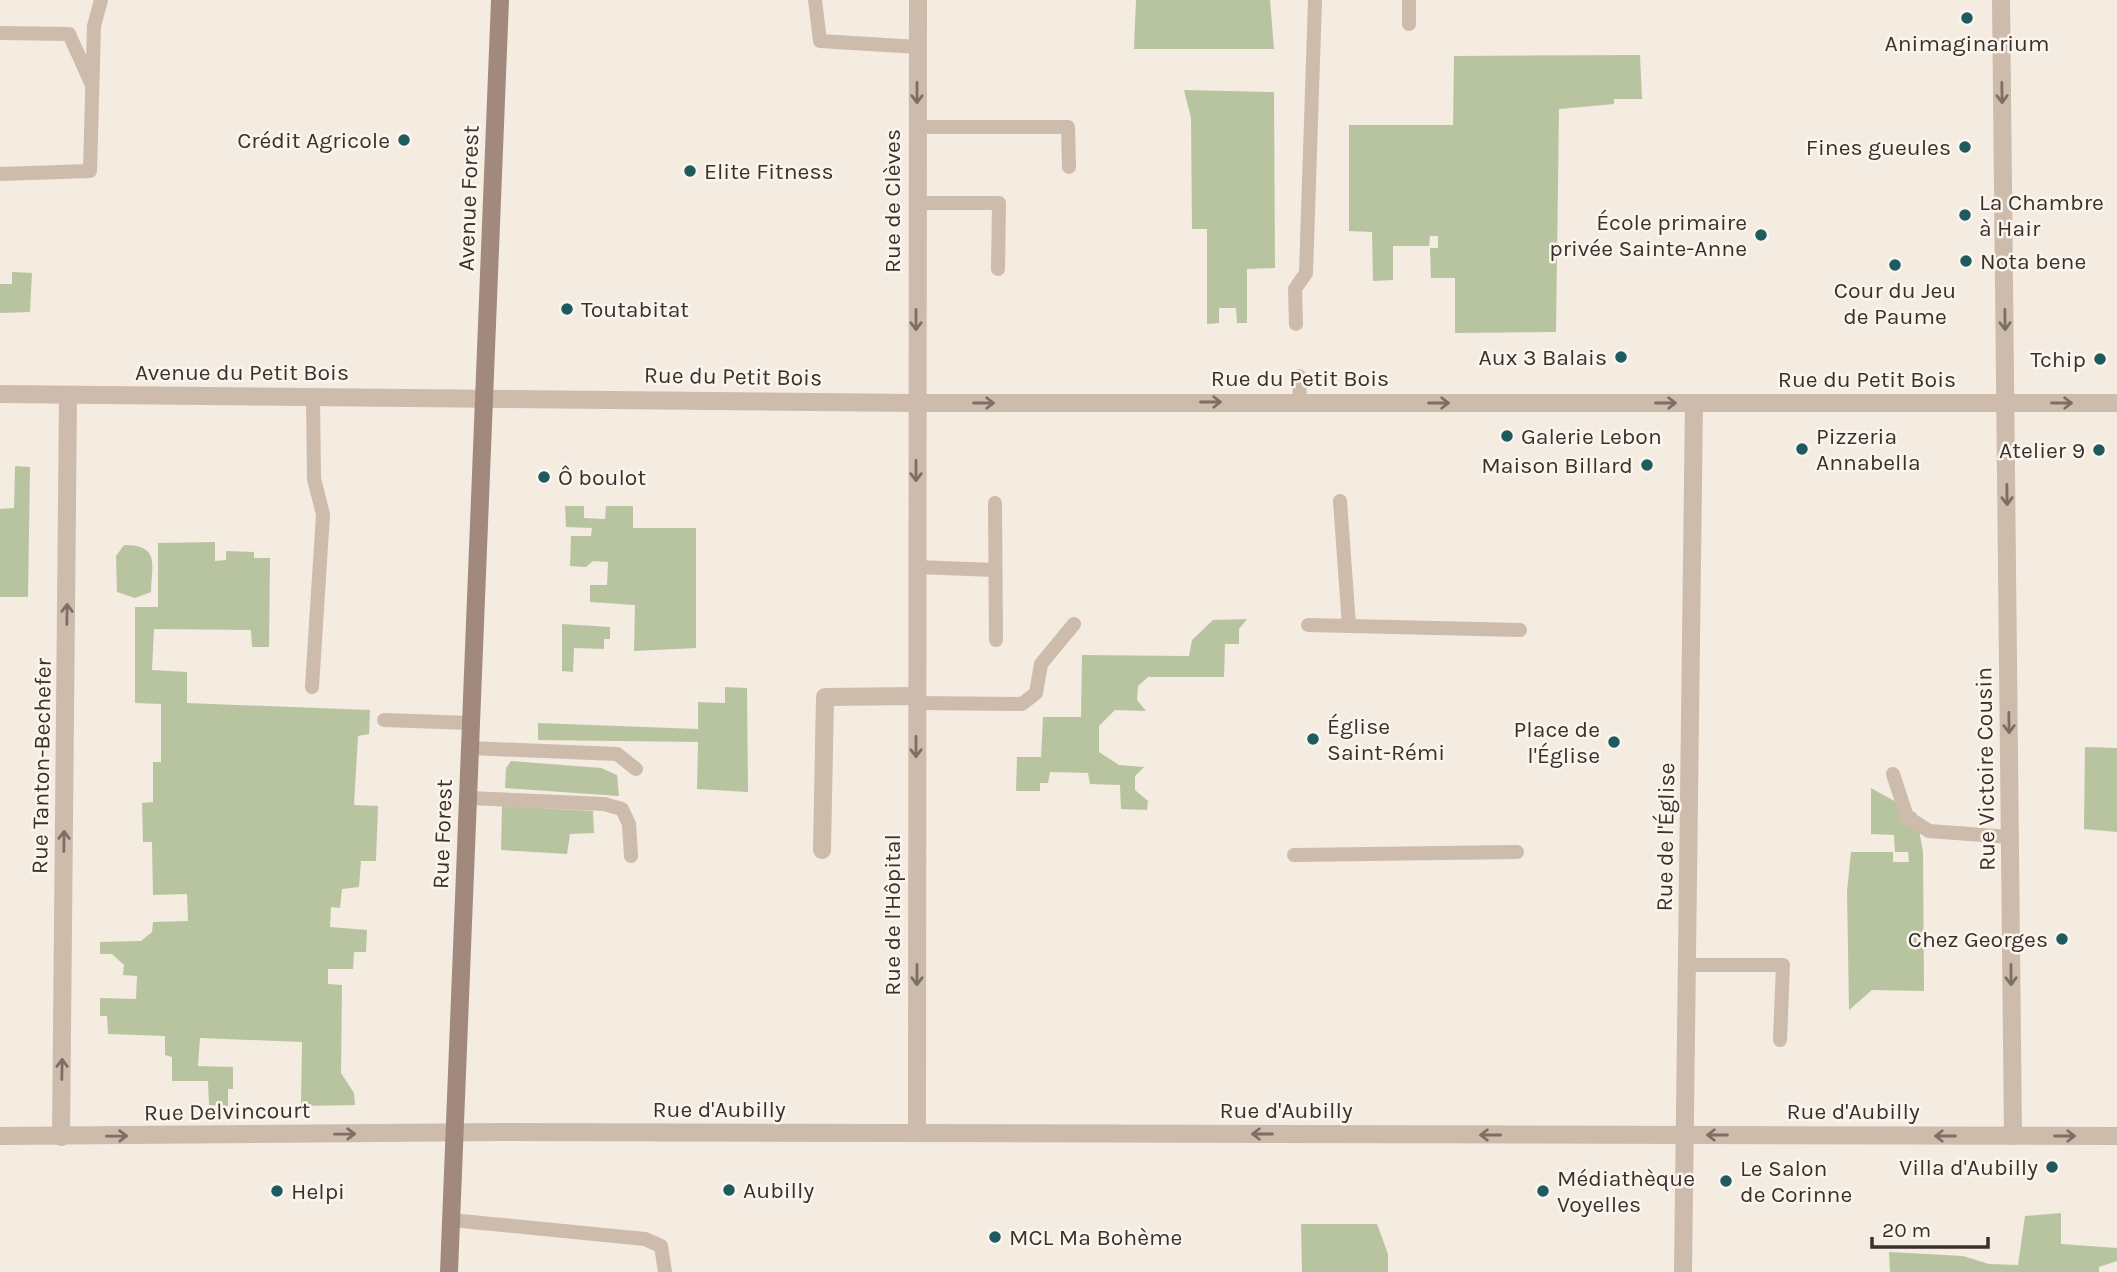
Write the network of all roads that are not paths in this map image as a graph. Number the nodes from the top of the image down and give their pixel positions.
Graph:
1 (100, 0) edge
2 (500, 0) edge
3 (815, 0) edge
4 (918, 0) edge
5 (1315, 0) edge
6 (1409, 0) edge
7 (2001, 0) edge
8 (1409, 24) dead end
9 (0, 33) edge
10 (918, 47) junction
11 (93, 88) junction
12 (917, 127) junction
13 (1069, 167) dead end
14 (0, 174) edge
15 (917, 203) junction
16 (998, 269) dead end
17 (1296, 324) dead end
18 (1299, 376) dead end
19 (0, 394) edge
20 (68, 395) junction
21 (313, 397) junction
22 (483, 398) junction
23 (916, 402) junction
24 (1300, 402) junction
25 (1694, 403) junction
26 (2006, 403) junction
27 (2117, 403) edge
28 (1340, 501) dead end
29 (995, 503) dead end
30 (916, 567) junction
31 (995, 570) junction
32 (1074, 624) dead end
33 (1308, 625) dead end
34 (1349, 626) junction
35 (1520, 629) dead end
36 (996, 640) dead end
37 (312, 687) dead end
38 (916, 700) junction
39 (384, 720) dead end
40 (470, 723) junction
41 (470, 748) junction
42 (636, 769) dead end
43 (1893, 774) dead end
44 (468, 799) junction
45 (2010, 837) junction
46 (822, 850) dead end
47 (1517, 852) dead end
48 (1294, 855) dead end
49 (631, 856) dead end
50 (1688, 965) junction
51 (1780, 1040) dead end
52 (454, 1133) junction
53 (917, 1133) junction
54 (1686, 1135) junction
55 (0, 1136) edge
56 (2013, 1136) junction
57 (2117, 1136) edge
58 (61, 1137) junction
59 (451, 1220) junction
60 (449, 1272) edge
61 (665, 1272) edge
62 (1683, 1272) edge

1 - 11 lane
2 - 22 main road, Avenue Forest
3 - 10 lane
4 - 10 street, Rue de Clèves
5 - 17 lane
6 - 8 lane
7 -> 26 street, Rue Victoire Cousin
9 - 11 lane
10 -> 12 street, Rue de Clèves
11 - 14 lane
12 - 13 lane
12 - 15 street, Rue de Clèves
15 - 16 lane
15 -> 23 street, Rue de Clèves
18 - 24 lane
19 - 20 street, Avenue du Petit Bois
20 - 21 street, Avenue du Petit Bois
58 -> 20 street, Rue Tanton-Bechefer
21 - 22 street, Avenue du Petit Bois
21 - 37 lane
22 - 23 street, Rue du Petit Bois
22 - 40 main road, Rue Forest
23 -> 24 street, Rue du Petit Bois
23 -> 30 street, Rue de l'Hôpital
24 -> 25 street, Rue du Petit Bois
25 - 26 street, Rue du Petit Bois
25 - 50 street, Rue de l'Église
26 -> 27 street, Rue du Petit Bois
26 -> 45 street, Rue Victoire Cousin
28 - 34 lane
29 - 31 lane
30 - 31 lane
30 - 38 street, Rue de l'Hôpital
31 - 36 lane
32 - 38 lane
33 - 34 lane
34 - 35 lane
38 - 46 street
38 -> 53 street, Rue de l'Hôpital
39 - 40 lane
40 - 41 main road, Rue Forest
41 - 42 lane
41 - 44 main road, Rue Forest
43 - 45 lane
44 - 49 lane
44 - 52 main road, Rue Forest
45 -> 56 street, Rue Victoire Cousin
47 - 48 lane
50 - 51 lane
50 - 54 street, Rue de l'Église
52 - 53 street, Rue d'Aubilly
58 -> 52 street, Rue Delvincourt
52 - 59 main road, Rue Forest
54 -> 53 street, Rue d'Aubilly
56 -> 54 street, Rue d'Aubilly
54 - 62 street, Rue de l'Église
55 - 58 street, Rue Delvincourt
56 -> 57 street, Rue d'Aubilly
59 - 60 main road, Rue Forest
59 - 61 lane

